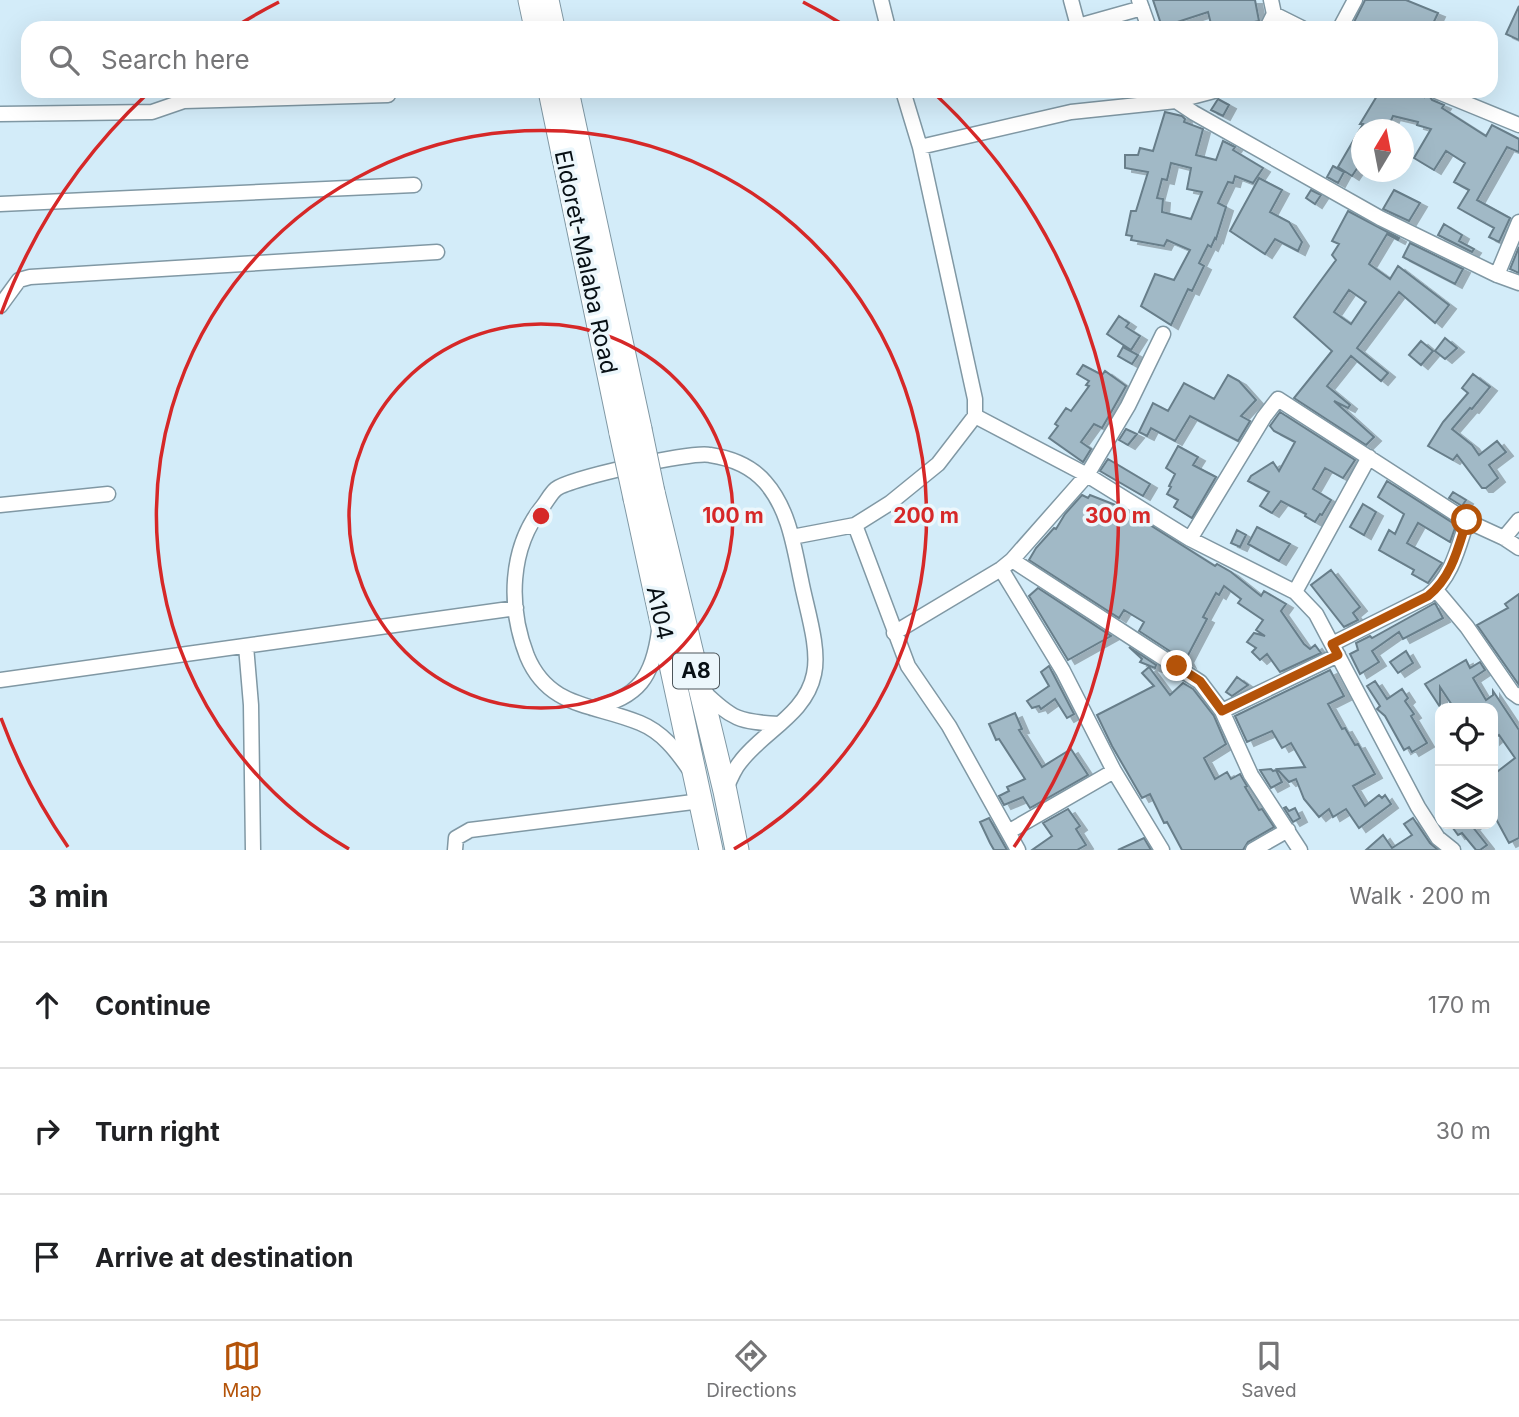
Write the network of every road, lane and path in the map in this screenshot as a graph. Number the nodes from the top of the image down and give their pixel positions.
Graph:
1 (530, 0) edge
2 (547, 0) edge
3 (881, 0) edge
4 (1071, 0) edge
5 (1355, 0) edge
6 (1140, 4) edge
7 (1272, 7) edge
8 (534, 21) edge
9 (552, 21) edge
10 (886, 21) edge
11 (1074, 21) edge
12 (1092, 21) edge
13 (1146, 21) edge
14 (1292, 21) edge
15 (1344, 21) edge
16 (271, 98) edge
17 (552, 98) edge
18 (568, 98) edge
19 (906, 98) edge
20 (1161, 98) edge
21 (1177, 98) edge
22 (1453, 98) edge
23 (0, 114) edge
24 (1519, 125) edge
25 (920, 146) junction
26 (414, 185) dead end
27 (0, 204) edge
28 (1519, 222) edge
29 (437, 252) dead end
30 (1497, 275) junction
31 (1519, 283) edge
32 (0, 306) edge
33 (1163, 334) dead end
34 (975, 416) junction
35 (630, 431) junction
36 (1368, 457) junction
37 (1087, 475) junction
38 (108, 494) dead end
39 (644, 495) junction
40 (0, 505) edge
41 (1467, 520) junction
42 (1519, 520) edge
43 (855, 525) junction
44 (792, 537) junction
45 (1504, 538) junction
46 (1190, 539) junction
47 (1519, 548) edge
48 (1007, 564) junction
49 (1436, 590) junction
50 (1294, 592) junction
51 (516, 608) junction
52 (661, 616) junction
53 (894, 633) junction
54 (246, 646) junction
55 (1335, 649) junction
56 (0, 680) edge
57 (700, 688) junction
58 (1519, 696) edge
59 (591, 709) junction
60 (1222, 711) junction
61 (779, 724) junction
62 (1114, 771) junction
63 (699, 790) junction
64 (725, 791) junction
65 (1289, 830) junction
66 (1008, 832) junction
67 (253, 850) edge
68 (455, 850) edge
69 (711, 850) edge
70 (737, 850) edge
71 (1018, 850) edge
72 (1162, 850) edge
73 (1253, 850) edge
74 (1300, 850) edge
75 (1453, 850) edge

1 - 8 highway
2 - 9 highway
3 - 10 street
4 - 11 street
5 - 15 street
6 - 12 street
6 - 13 street
7 - 14 street
16 - 23 street
17 - 35 highway, Eldoret-Malaba Road / A8
18 - 35 highway, Eldoret-Malaba Road / A8
19 - 25 street
20 - 25 street
21 - 30 street
22 - 24 street
25 - 34 street
26 - 27 street
28 - 30 street
29 - 32 street
30 - 31 street
33 - 37 street
34 - 37 street
34 - 43 street
35 - 39 highway, A8, bridge
36 - 41 street
36 - 46 street
36 - 50 street
37 - 46 street
37 - 48 street
38 - 40 street
39 - 52 highway, A104 / A8
39 - 57 highway, A8
41 - 45 street
41 - 49 street
42 - 45 street
43 - 44 street
43 - 53 street
44 - 51 street
44 - 61 street
45 - 47 street
46 - 50 street
48 - 53 street
48 - 60 street
48 - 62 street
49 - 55 street
49 - 58 street
50 - 55 street
51 - 54 street
51 - 59 street
52 - 59 street
52 - 63 highway, A104 / A8
53 - 66 street
54 - 56 street
54 - 67 street
55 - 60 street
55 - 75 street
57 - 61 street
57 - 64 highway, A8
59 - 63 street
60 - 65 street
61 - 64 street
62 - 66 street
62 - 72 street
63 - 68 street
63 - 69 highway, A104 / A8
64 - 70 highway, A8
65 - 73 street
65 - 74 street
66 - 71 street

